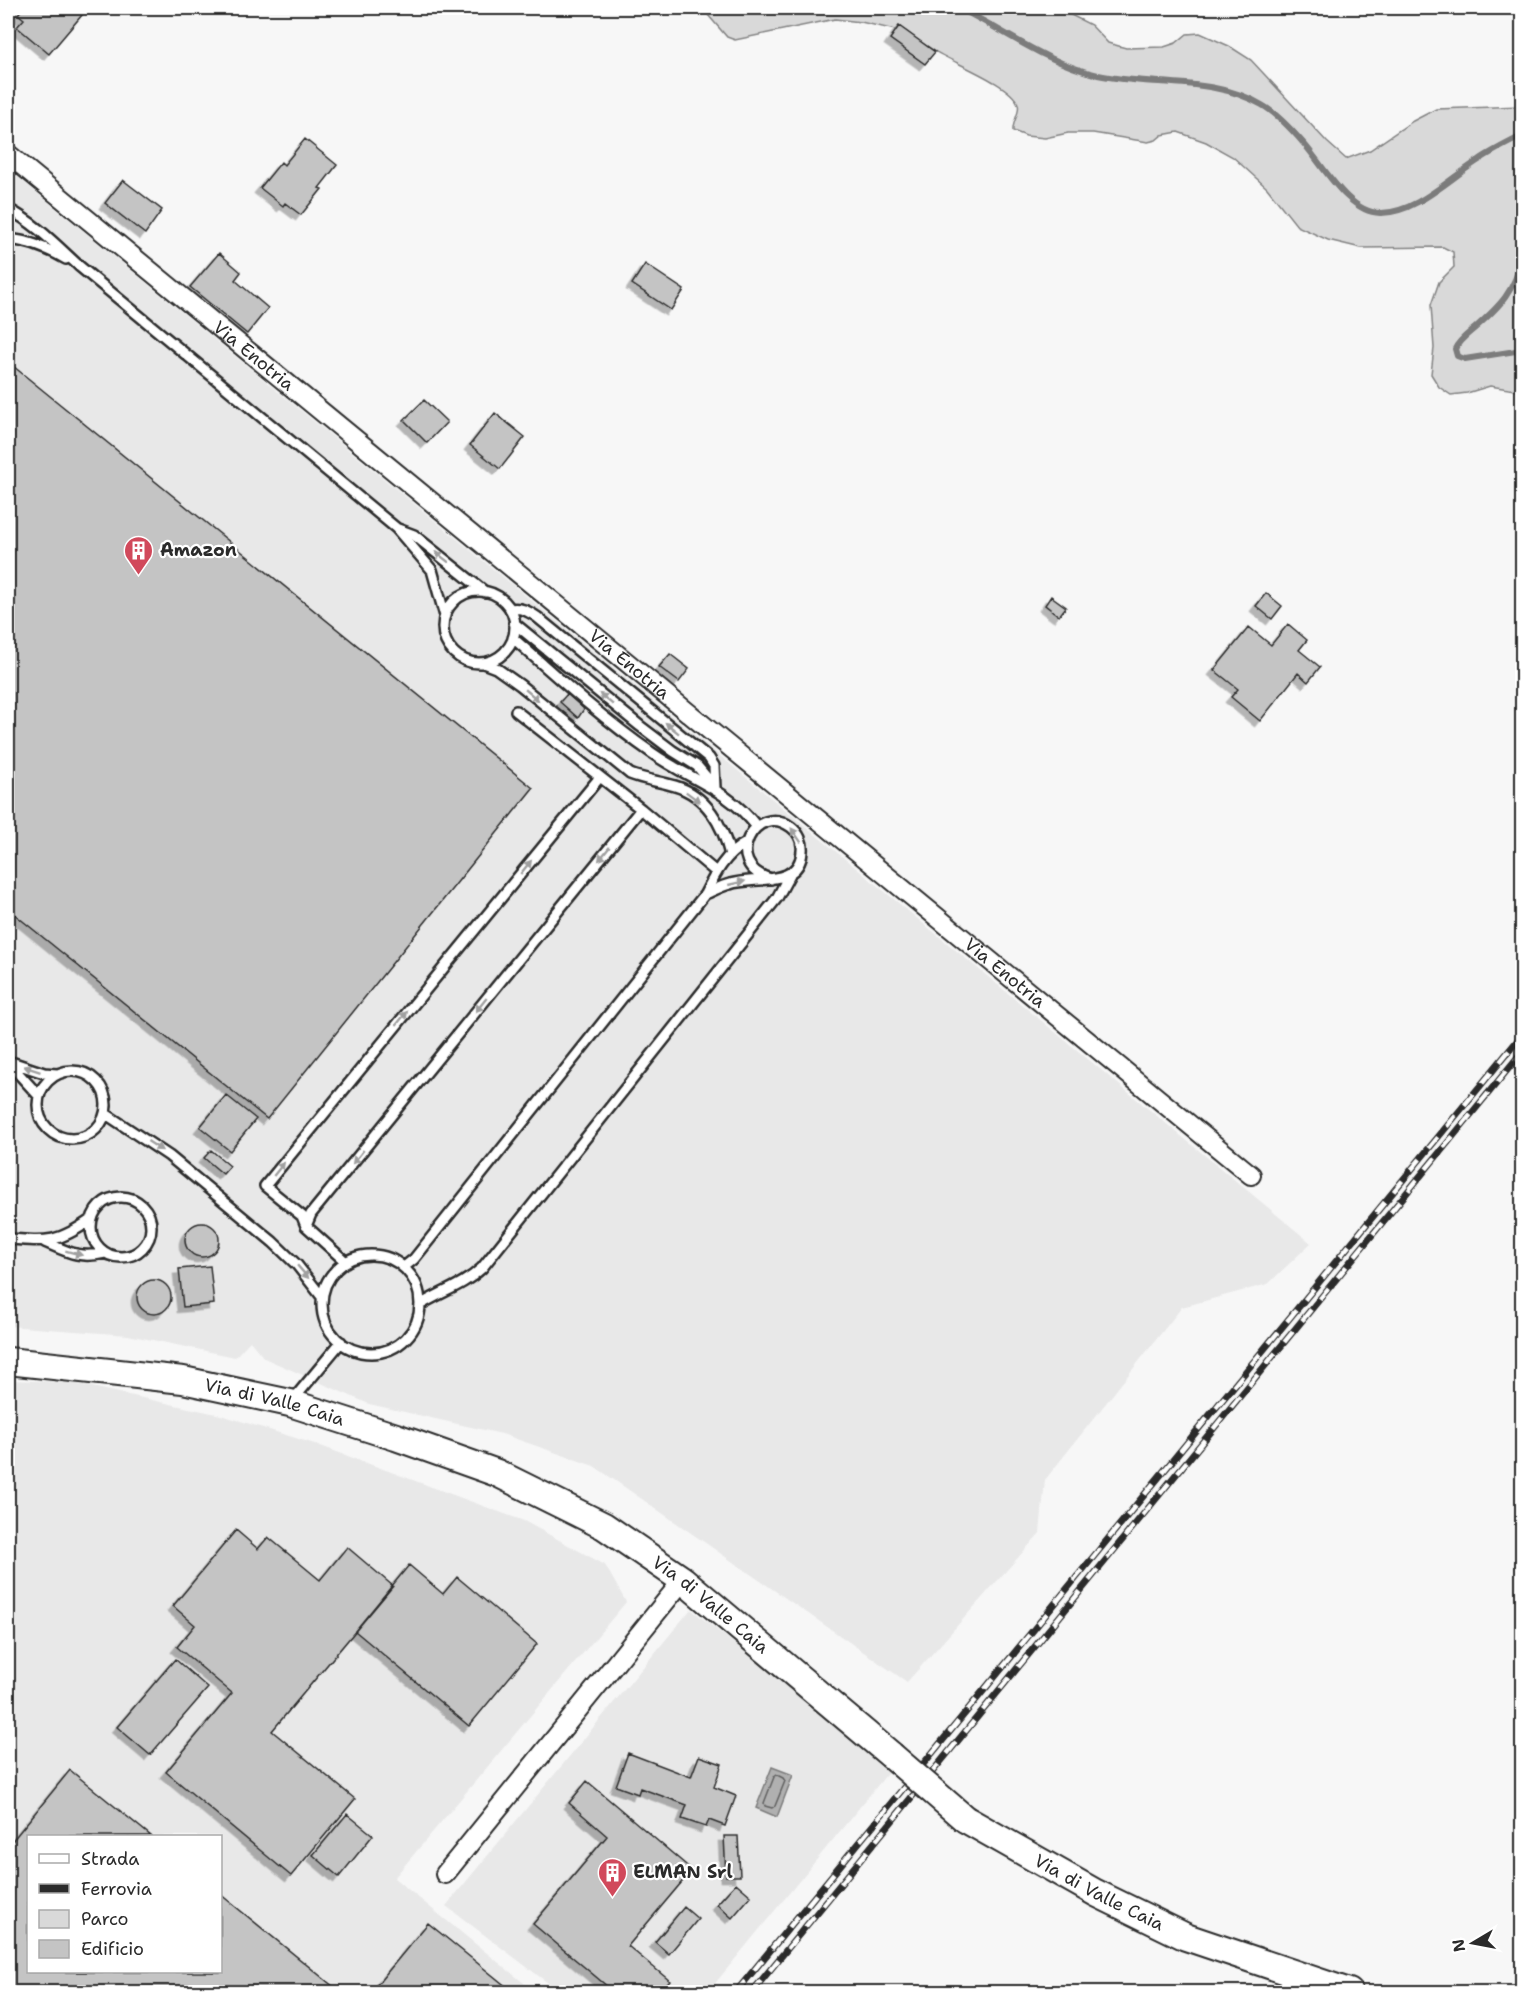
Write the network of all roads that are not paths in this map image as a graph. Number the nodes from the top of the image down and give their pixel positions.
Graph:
1 (8, 154) edge
2 (8, 209) edge
3 (8, 239) edge
4 (79, 266) junction
5 (396, 528) junction
6 (485, 592) junction
7 (510, 609) junction
8 (445, 616) junction
9 (514, 623) junction
10 (513, 638) junction
11 (483, 663) junction
12 (516, 711) dead end
13 (600, 777) junction
14 (716, 788) junction
15 (641, 809) junction
16 (757, 827) junction
17 (746, 843) junction
18 (730, 855) junction
19 (716, 872) junction
20 (790, 874) junction
21 (771, 879) junction
22 (705, 894) junction
23 (8, 1061) edge
24 (57, 1074) junction
25 (39, 1096) junction
26 (106, 1114) junction
27 (1251, 1175) dead end
28 (93, 1219) junction
29 (306, 1226) junction
30 (8, 1239) edge
31 (45, 1242) junction
32 (105, 1253) junction
33 (346, 1262) junction
34 (404, 1267) junction
35 (322, 1297) junction
36 (420, 1305) junction
37 (341, 1342) junction
38 (8, 1361) edge
39 (290, 1403) junction
40 (683, 1580) junction
41 (445, 1874) dead end
42 (1349, 1992) edge

1 - 27 street, Via Enotria
2 - 4 lane
3 - 4 lane
4 - 5 lane
6 -> 5 lane
5 - 8 lane
6 - 7 lane
6 - 8 lane
7 - 9 lane
14 -> 7 lane
8 - 11 lane
9 - 10 lane
14 -> 9 lane
10 - 11 lane
10 - 14 lane
11 -> 18 lane
12 - 13 lane
13 - 15 lane
29 -> 13 lane
14 - 16 lane
15 - 19 lane
15 -> 29 lane
16 - 17 lane
20 -> 16 lane
17 - 18 lane
17 - 21 lane
18 - 19 lane
19 - 22 lane
20 - 21 lane
20 - 36 lane
22 -> 21 lane
22 - 34 lane
24 -> 23 lane
23 - 25 lane
24 - 25 lane
24 - 26 lane
25 - 26 lane
26 -> 35 lane
28 - 31 lane
28 - 32 lane
28 - 32 lane
29 - 33 lane
30 - 31 lane
31 -> 32 lane
33 - 34 lane
33 - 35 lane
34 - 36 lane
35 - 37 lane
36 - 37 lane
37 - 39 lane
38 - 39 street, Via di Valle Caia
39 - 40 street, Via di Valle Caia
40 - 41 street
40 - 42 street, Via di Valle Caia, bridge

